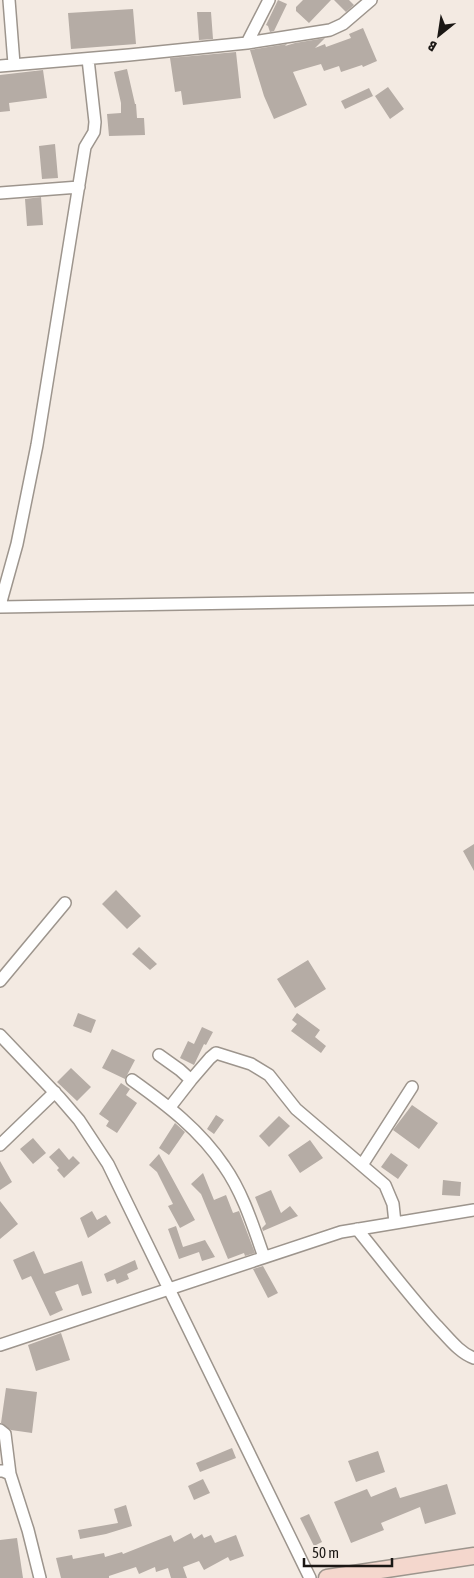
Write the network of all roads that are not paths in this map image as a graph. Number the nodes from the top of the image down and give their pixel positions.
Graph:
1 (9, 0) edge
2 (269, 0) edge
3 (371, 0) edge
4 (247, 43) junction
5 (88, 59) junction
6 (14, 64) junction
7 (0, 66) edge
8 (79, 187) junction
9 (0, 192) edge
10 (474, 599) edge
11 (0, 606) edge
12 (65, 903) dead end
13 (0, 981) edge
14 (0, 1035) edge
15 (158, 1055) dead end
16 (132, 1080) dead end
17 (191, 1080) junction
18 (412, 1088) dead end
19 (55, 1092) junction
20 (170, 1107) junction
21 (0, 1145) edge
22 (362, 1165) junction
23 (474, 1210) edge
24 (395, 1223) junction
25 (357, 1229) junction
26 (264, 1257) junction
27 (168, 1288) junction
28 (0, 1345) edge
29 (474, 1358) edge
30 (0, 1430) edge
31 (5, 1473) edge
32 (474, 1556) edge
33 (40, 1578) edge
34 (310, 1578) edge
35 (327, 1578) edge

1 - 6 street
2 - 4 street
3 - 4 street
4 - 5 street
5 - 6 street
5 - 8 street
6 - 7 street
8 - 9 street
8 - 11 street
10 - 11 street
12 - 13 street
14 - 19 street
15 - 17 street
16 - 20 street
17 - 20 street
17 - 22 street
18 - 22 street
19 - 21 street
19 - 27 street
20 - 26 street
22 - 24 street
23 - 24 street
24 - 25 street
25 - 26 street
25 - 29 street
26 - 27 street
27 - 28 street
27 - 34 street
30 - 31 street
31 - 33 street
32 - 35 main road

